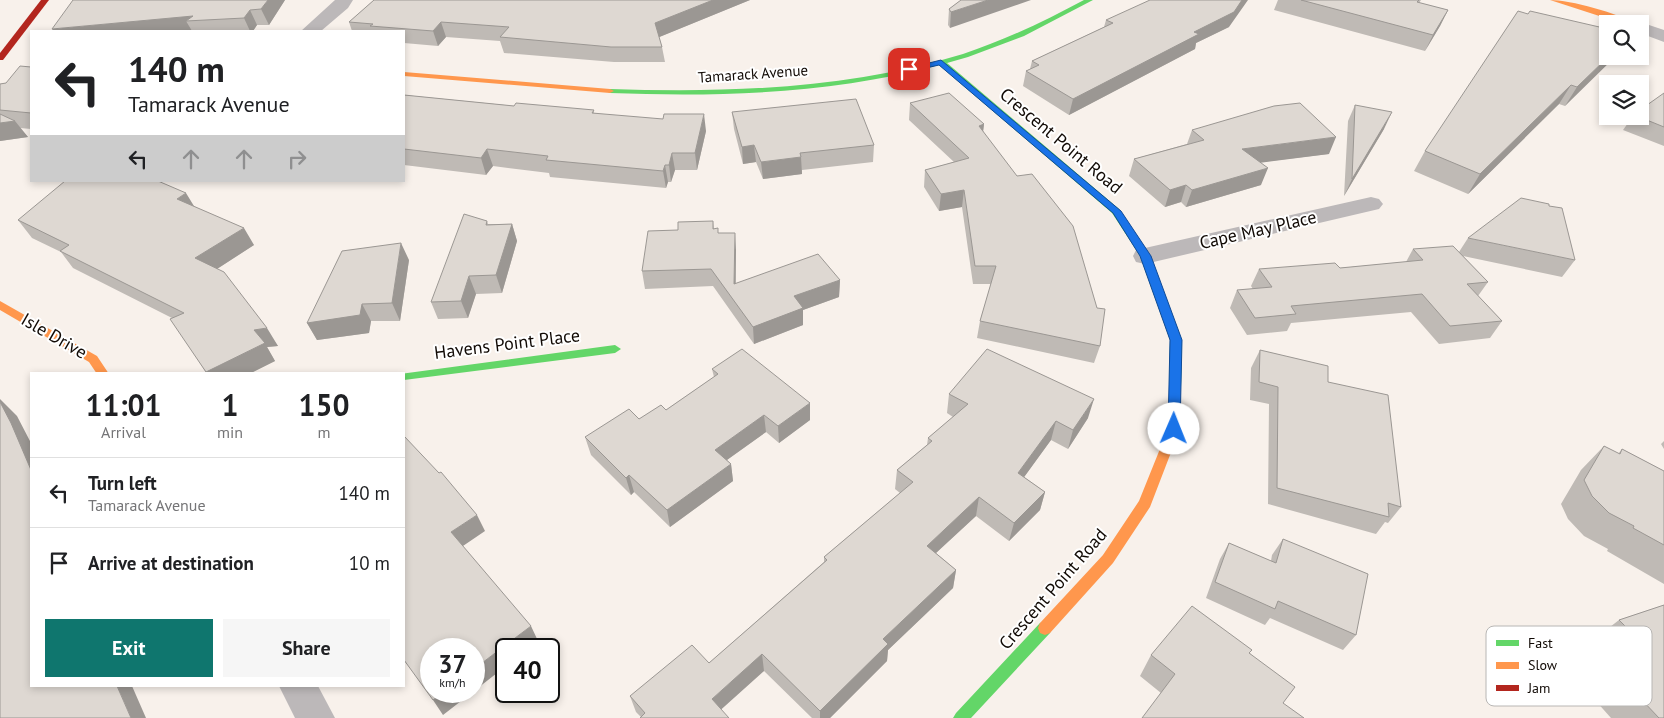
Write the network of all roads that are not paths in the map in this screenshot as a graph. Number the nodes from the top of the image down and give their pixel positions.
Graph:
1 (45, 0) edge
2 (344, 0) edge
3 (1089, 0) edge
4 (1554, 0) edge
5 (1608, 15) edge
6 (311, 30) edge
7 (1649, 31) edge
8 (1664, 37) edge
9 (0, 58) edge
10 (941, 62) junction
11 (405, 74) edge
12 (1371, 204) dead end
13 (1146, 256) junction
14 (0, 305) edge
15 (615, 349) dead end
16 (102, 372) edge
17 (405, 376) edge
18 (297, 687) edge
19 (316, 718) edge
20 (961, 718) edge

1 - 9 street
2 - 6 street
3 - 10 street, Tamarack Avenue
4 - 5 street
7 - 8 street
10 - 11 street, Tamarack Avenue
10 - 13 street, Crescent Point Road
12 - 13 street, Cape May Place
13 - 20 street, Crescent Point Road
14 - 16 street, Isle Drive
15 - 17 street, Havens Point Place
18 - 19 street

